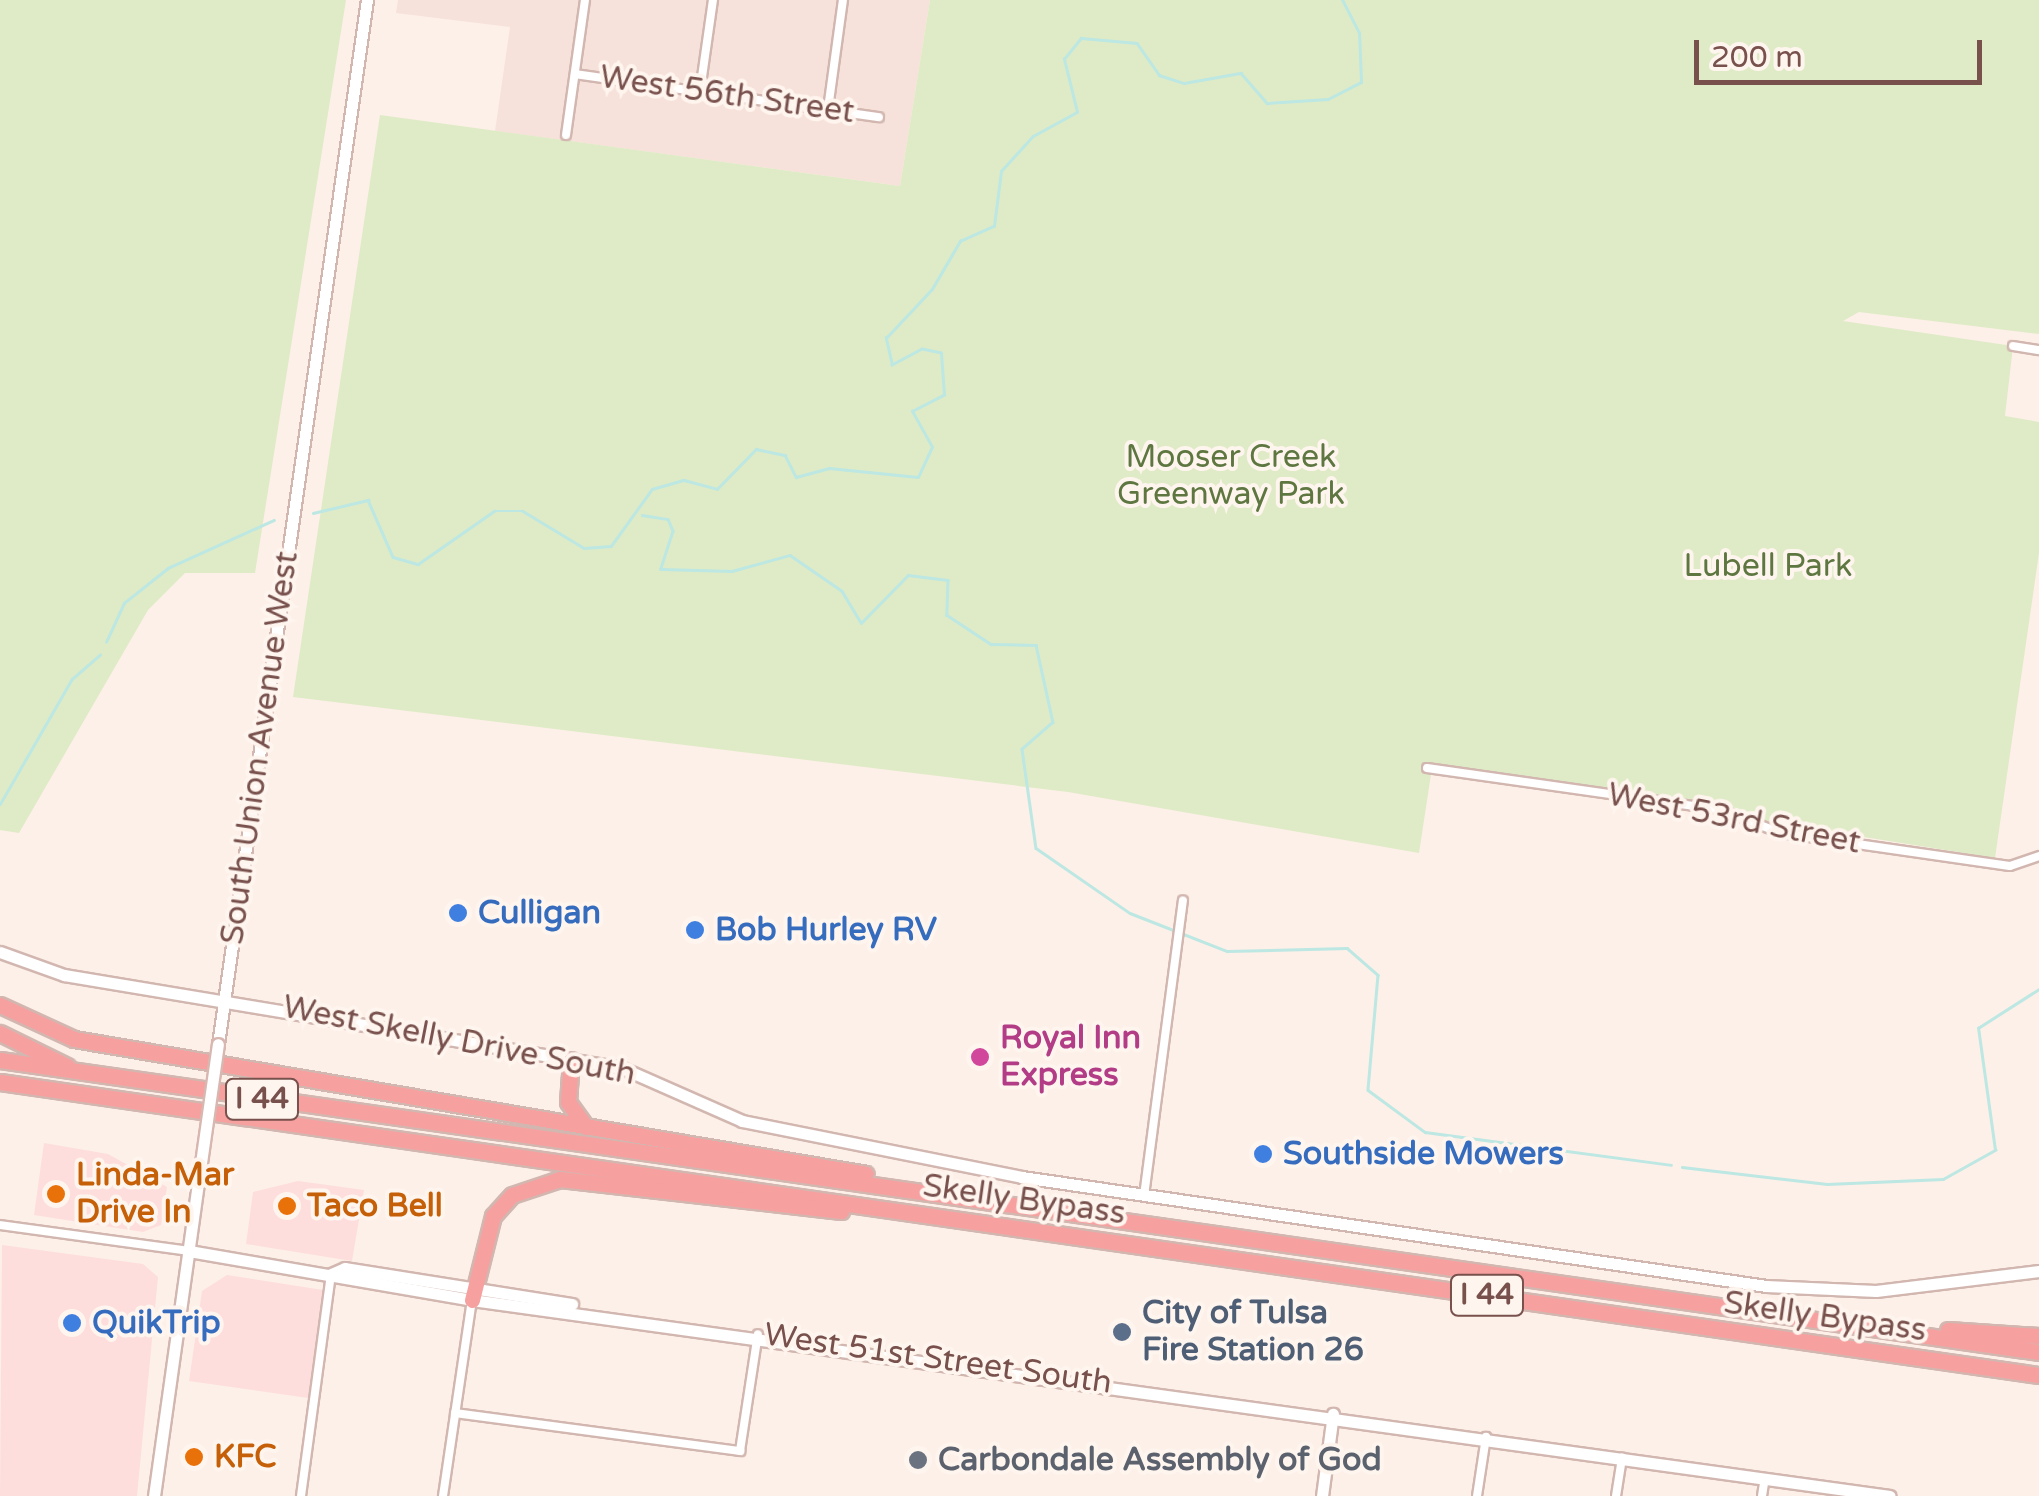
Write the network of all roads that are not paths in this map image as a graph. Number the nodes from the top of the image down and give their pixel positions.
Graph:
1 (366, 0) edge
2 (585, 0) edge
3 (713, 0) edge
4 (844, 0) edge
5 (575, 74) junction
6 (700, 91) junction
7 (828, 109) junction
8 (879, 117) dead end
9 (566, 134) dead end
10 (2013, 346) dead end
11 (2039, 350) edge
12 (1427, 768) dead end
13 (2039, 856) edge
14 (1184, 901) dead end
15 (0, 952) edge
16 (224, 1000) junction
17 (0, 1005) edge
18 (0, 1033) edge
19 (0, 1060) edge
20 (571, 1060) junction
21 (80, 1072) junction
22 (0, 1082) edge
23 (586, 1127) junction
24 (938, 1192) junction
25 (1144, 1196) junction
26 (934, 1215) junction
27 (0, 1225) edge
28 (189, 1250) junction
29 (2039, 1272) edge
30 (332, 1274) junction
31 (473, 1294) junction
32 (1856, 1325) junction
33 (758, 1334) junction
34 (2039, 1336) edge
35 (2039, 1352) edge
36 (2039, 1375) edge
37 (455, 1413) junction
38 (1333, 1414) junction
39 (1486, 1437) junction
40 (1622, 1457) junction
41 (1764, 1478) junction
42 (154, 1496) edge
43 (301, 1496) edge
44 (443, 1496) edge
45 (1322, 1496) edge
46 (1477, 1496) edge
47 (1616, 1496) edge
48 (1762, 1496) edge
49 (1890, 1496) edge

1 - 16 street, South Union Avenue West
2 - 5 street
3 - 6 street
4 - 7 street
5 - 6 street, West 56th Street
5 - 9 street
6 - 7 street, West 56th Street
7 - 8 street, West 56th Street
10 - 11 street
12 - 13 street, West 53rd Street
14 - 25 street
15 - 16 street, West Skelly Drive South
16 - 20 street, West Skelly Drive South
16 - 28 street, South Union Avenue West, bridge
17 - 23 highway
18 - 21 highway
19 - 21 highway, Skelly Bypass / I 44
20 - 23 highway
20 - 25 street, West Skelly Drive South
21 - 24 highway, Skelly Bypass / I 44
22 - 26 highway, Skelly Bypass / I 44
23 - 24 highway
24 - 32 highway, Skelly Bypass / I 44
25 - 29 street, West Skelly Drive South
26 - 31 highway
26 - 36 highway, Skelly Bypass / I 44
27 - 28 street, West 51st Street South
28 - 30 street, West 51st Street South
28 - 42 street, South Union Avenue West
30 - 31 street, West 51st Street South
30 - 43 street
31 - 33 street, West 51st Street South
31 - 37 street
32 - 34 highway
32 - 35 highway, Skelly Bypass / I 44
33 - 37 street
33 - 38 street, West 51st Street South
37 - 44 street
38 - 39 street, West 51st Street South
38 - 45 street
39 - 40 street, West 51st Street South
39 - 46 street
40 - 41 street, West 51st Street South
40 - 47 street
41 - 48 street
41 - 49 street, West 51st Street South

